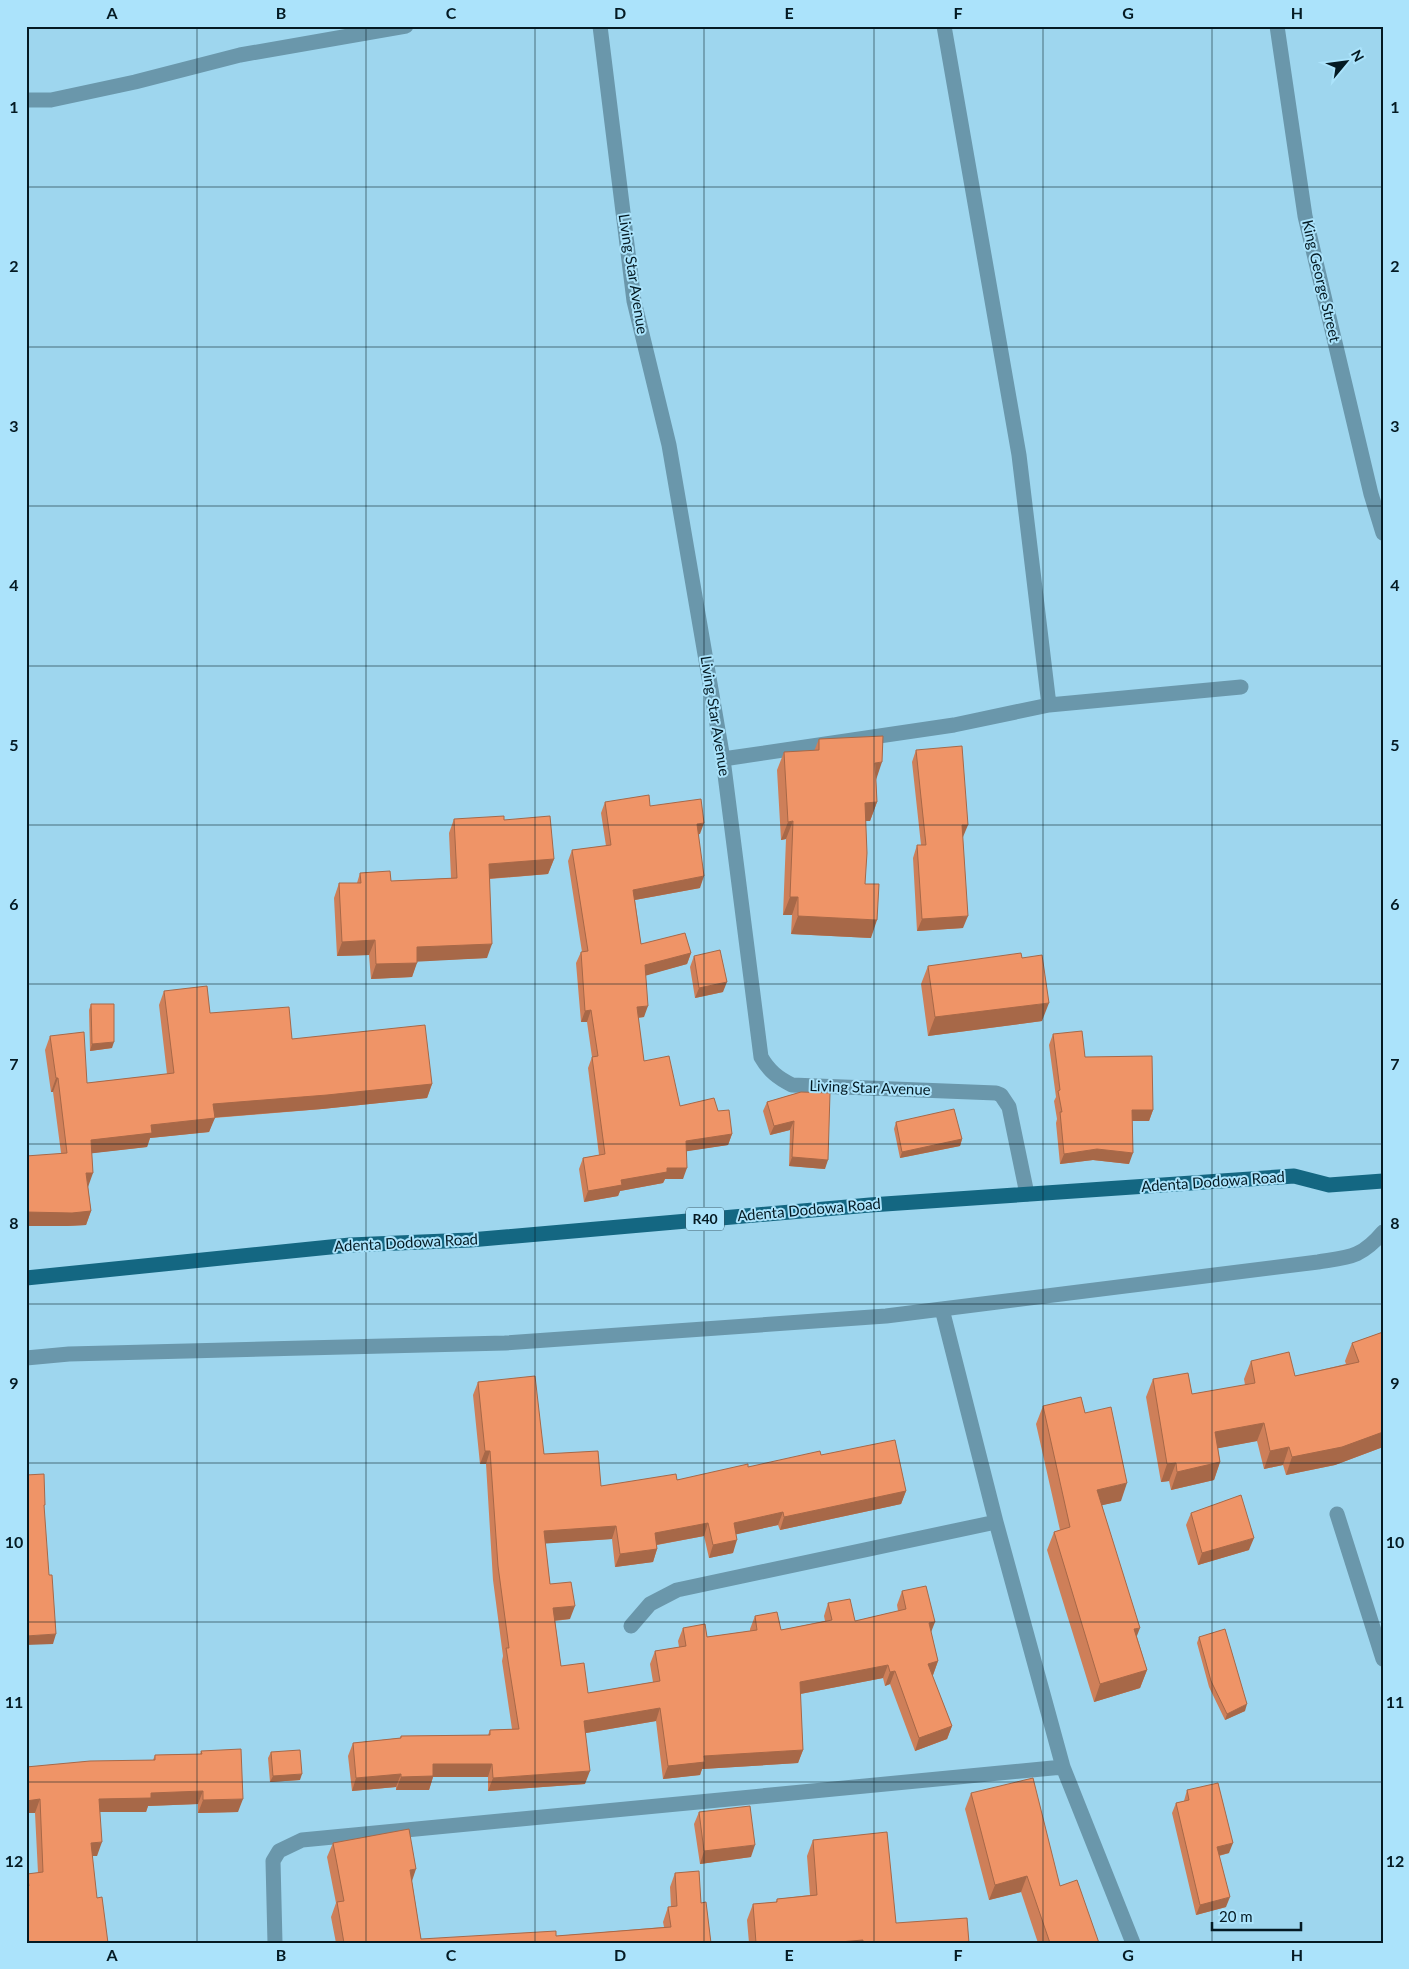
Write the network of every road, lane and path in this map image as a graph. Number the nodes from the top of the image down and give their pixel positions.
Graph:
1 (406, 26) edge
2 (600, 26) edge
3 (944, 26) edge
4 (1277, 26) edge
5 (26, 100) edge
6 (1383, 533) edge
7 (1241, 686) dead end
8 (1049, 705) junction
9 (723, 759) junction
10 (1383, 1182) edge
11 (1027, 1194) junction
12 (1383, 1232) edge
13 (26, 1278) edge
14 (942, 1309) junction
15 (26, 1358) edge
16 (1337, 1514) dead end
17 (996, 1522) junction
18 (631, 1626) dead end
19 (1383, 1660) edge
20 (1063, 1767) junction
21 (275, 1943) edge
22 (1133, 1943) edge

1 - 5 street
2 - 9 street, Living Star Avenue
3 - 8 street
4 - 6 street, King George Street
7 - 8 street
8 - 9 street
9 - 11 street, Living Star Avenue
10 - 11 main road, Adenta Dodowa Road / R40
11 - 13 main road, Adenta Dodowa Road / R40
12 - 14 street
14 - 15 street
14 - 17 street
16 - 19 street
17 - 18 street
17 - 20 street
20 - 21 street
20 - 22 street

